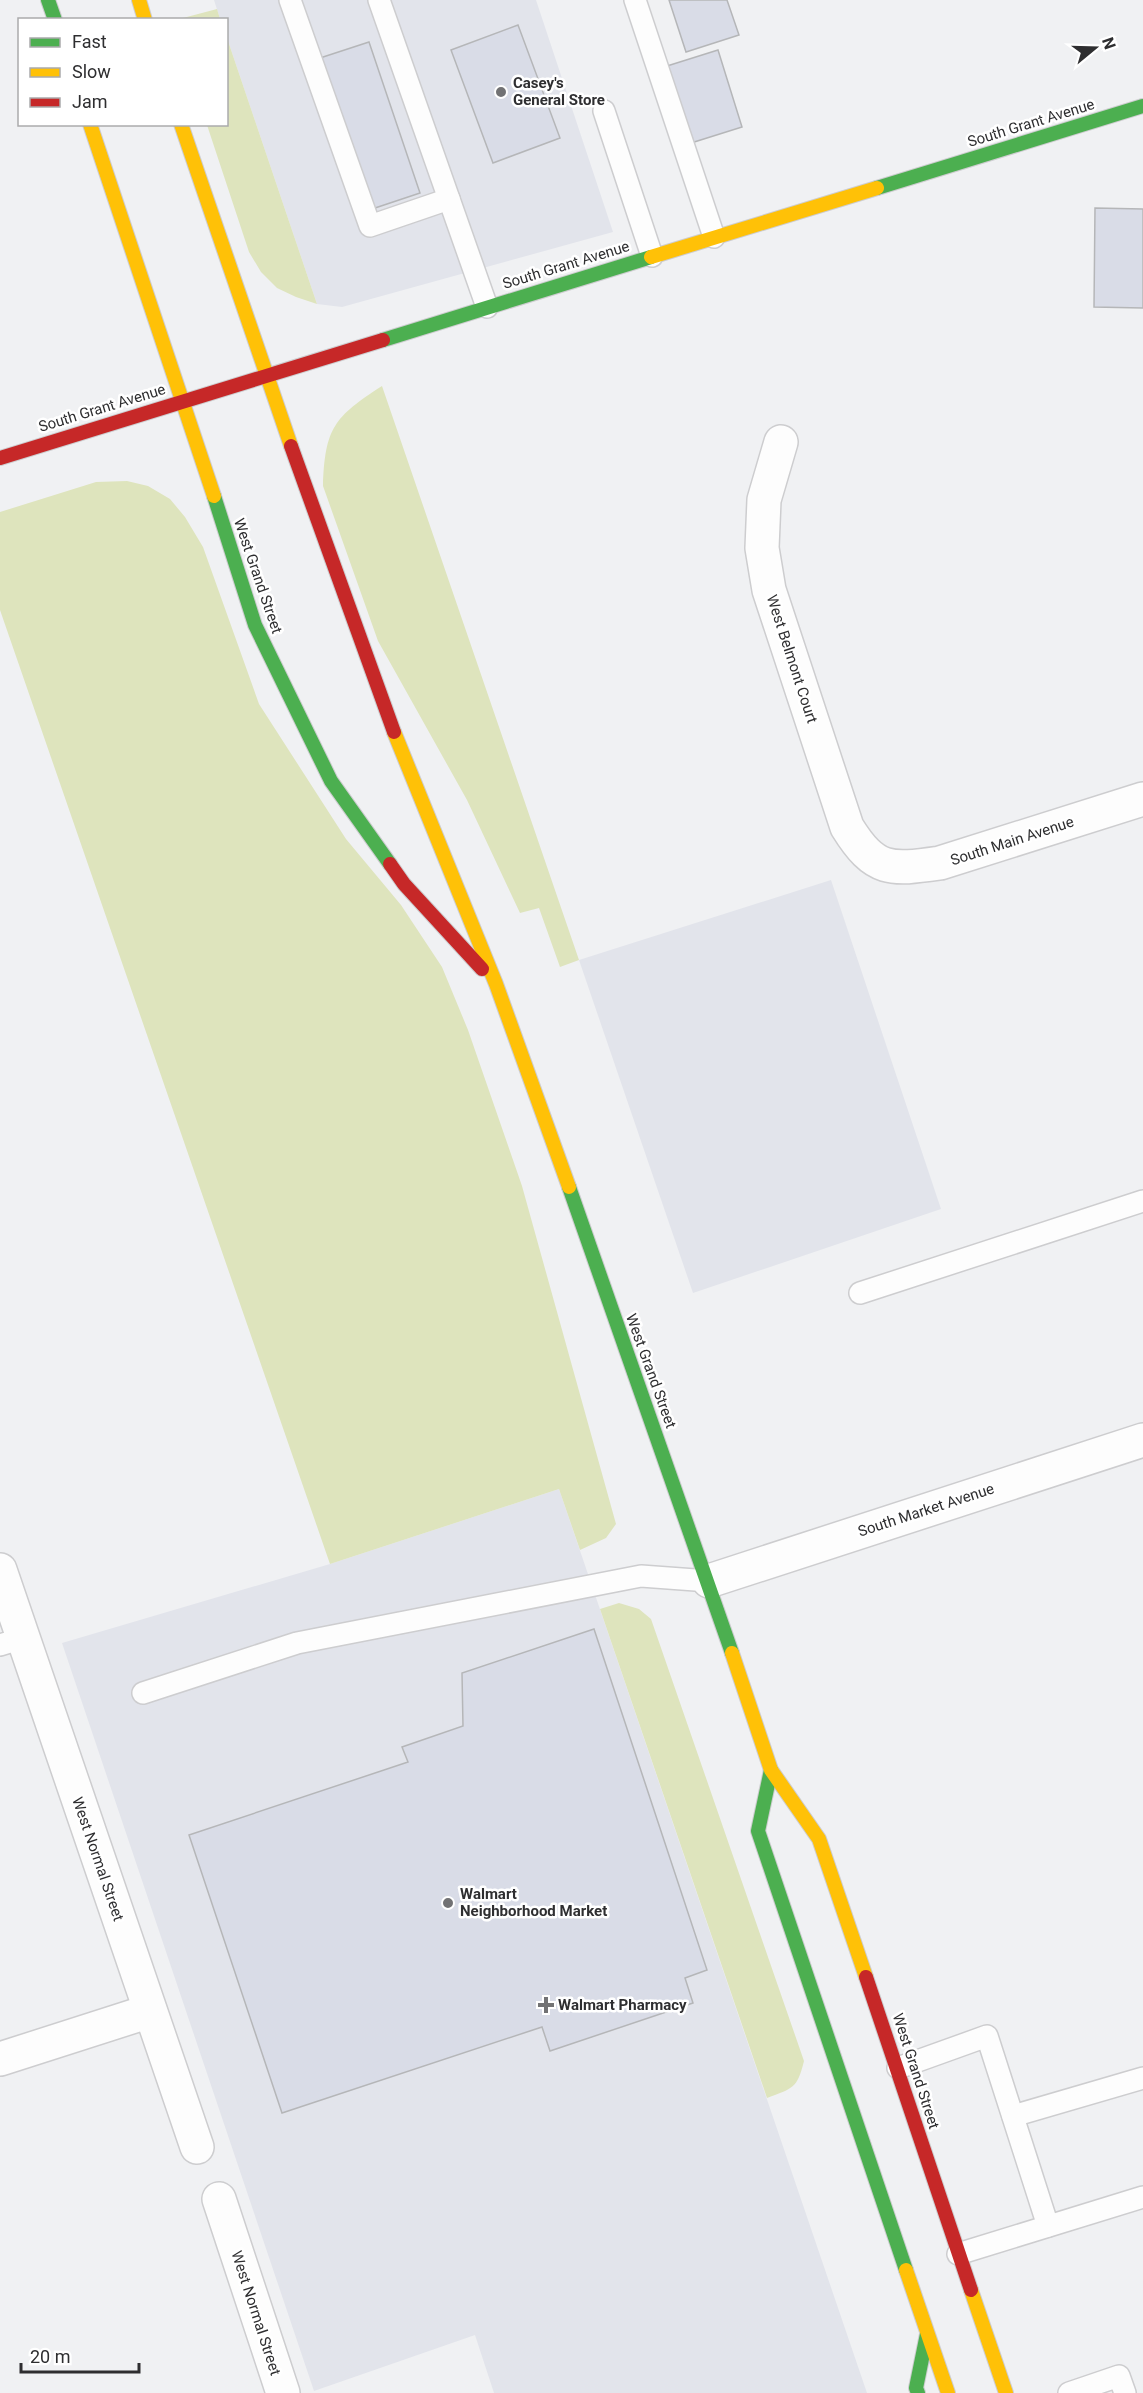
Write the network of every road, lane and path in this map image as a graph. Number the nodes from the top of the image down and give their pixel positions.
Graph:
1 (48, 0) edge
2 (139, 0) edge
3 (290, 0) edge
4 (379, 0) edge
5 (635, 0) edge
6 (54, 18) edge
7 (145, 18) edge
8 (1143, 106) edge
9 (604, 111) dead end
10 (91, 126) edge
11 (182, 126) edge
12 (449, 199) junction
13 (714, 237) junction
14 (652, 256) junction
15 (487, 307) junction
16 (266, 375) junction
17 (183, 400) junction
18 (780, 442) dead end
19 (0, 458) edge
20 (1143, 799) edge
21 (878, 863) joint
22 (496, 984) junction
23 (1143, 1201) edge
24 (860, 1293) dead end
25 (1143, 1440) edge
26 (0, 1570) edge
27 (709, 1581) junction
28 (11, 1641) edge
29 (143, 1693) dead end
30 (771, 1770) junction
31 (150, 2011) junction
32 (0, 2059) edge
33 (898, 2068) junction
34 (1143, 2078) edge
35 (1013, 2116) junction
36 (197, 2147) dead end
37 (1143, 2197) edge
38 (219, 2199) dead end
39 (1048, 2226) junction
40 (958, 2254) junction
41 (927, 2333) junction
42 (1079, 2391) edge
43 (283, 2393) edge
44 (918, 2393) edge
45 (948, 2393) edge
46 (1006, 2393) edge
47 (1125, 2393) edge

1 - 6 main road
2 - 7 main road
3 - 12 lane
4 - 12 lane
5 - 13 lane
8 - 13 main road, South Grant Avenue
9 - 14 lane
10 - 17 main road, West Grand Street
11 - 16 main road, West Grand Street
12 - 15 lane
13 - 14 main road, South Grant Avenue
14 - 15 main road, South Grant Avenue
15 - 16 main road, South Grant Avenue
16 - 17 main road, South Grant Avenue
16 - 22 main road, West Grand Street
17 - 19 main road, South Grant Avenue
17 - 22 main road, West Grand Street
18 - 21 street, West Belmont Court
20 - 21 street, South Main Avenue
22 - 27 main road, West Grand Street
23 - 24 lane
25 - 27 street, South Market Avenue
26 - 28 street, West Normal Street
27 - 29 lane
27 - 30 main road, West Grand Street
28 - 31 street, West Normal Street
30 - 33 main road, West Grand Street
30 - 41 main road
31 - 32 street
31 - 36 street, West Normal Street
33 - 35 lane
33 - 40 main road, West Grand Street
34 - 35 lane
35 - 39 lane
37 - 39 lane
38 - 43 street, West Normal Street
39 - 40 lane
40 - 46 main road, West Grand Street
41 - 44 main road
41 - 45 main road
42 - 47 lane

